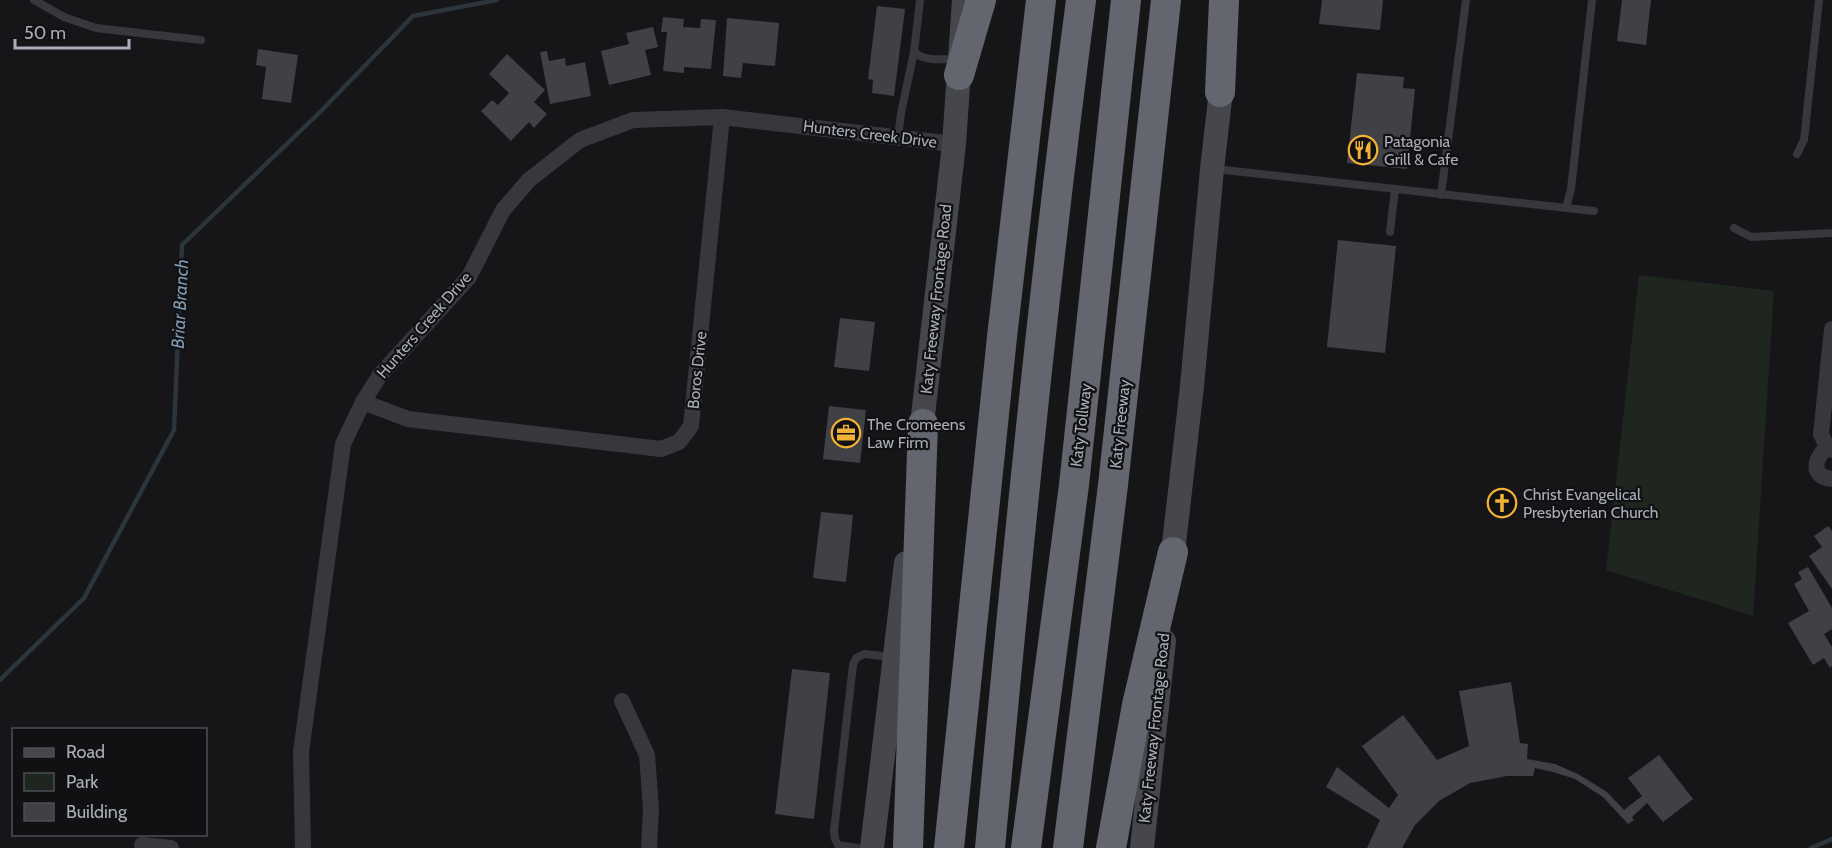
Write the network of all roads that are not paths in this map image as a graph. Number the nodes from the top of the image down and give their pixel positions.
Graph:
1 (34, 0) edge
2 (920, 0) edge
3 (964, 0) edge
4 (981, 0) edge
5 (1041, 0) edge
6 (1081, 0) edge
7 (1126, 0) edge
8 (1166, 0) edge
9 (1224, 0) edge
10 (1233, 0) edge
11 (1466, 0) edge
12 (1592, 0) edge
13 (1819, 0) edge
14 (201, 40) dead end
15 (914, 52) junction
16 (959, 67) junction
17 (1220, 92) junction
18 (722, 117) junction
19 (898, 138) junction
20 (954, 144) junction
21 (1797, 154) dead end
22 (1212, 169) junction
23 (1395, 189) junction
24 (1441, 195) junction
25 (1566, 208) junction
26 (1594, 212) dead end
27 (1734, 228) dead end
28 (1389, 232) dead end
29 (1832, 233) edge
30 (1832, 329) edge
31 (363, 402) junction
32 (923, 424) junction
33 (1830, 448) edge
34 (1832, 479) edge
35 (1173, 552) junction
36 (895, 657) junction
37 (621, 701) dead end
38 (142, 845) dead end
39 (171, 848) edge
40 (303, 848) edge
41 (649, 848) edge
42 (857, 848) edge
43 (872, 848) edge
44 (908, 848) edge
45 (949, 848) edge
46 (990, 848) edge
47 (1026, 848) edge
48 (1068, 848) edge
49 (1111, 848) edge
50 (1142, 848) edge

1 - 14 lane
2 - 15 lane
3 - 16 main road, Katy Freeway Frontage Road
4 - 16 highway
5 - 45 highway
6 - 46 highway
7 - 47 highway, Katy Tollway
8 - 48 highway, Katy Freeway
9 - 17 highway
10 - 17 main road, Katy Freeway Frontage Road
11 - 24 lane
12 - 25 lane
13 - 21 lane
15 - 16 lane
15 - 19 lane
16 - 20 main road, Katy Freeway Frontage Road
17 - 22 main road, Katy Freeway Frontage Road
18 - 19 street, Hunters Creek Drive
18 - 31 street, Hunters Creek Drive
18 - 31 street, Boros Drive
19 - 20 street, Hunters Creek Drive
20 - 32 main road, Katy Freeway Frontage Road
22 - 23 lane
22 - 35 main road, Katy Freeway Frontage Road
23 - 24 lane
23 - 28 lane
24 - 25 lane
25 - 26 lane
27 - 29 lane
30 - 33 street
31 - 40 street, Hunters Creek Drive
32 - 36 main road, Katy Freeway Frontage Road
32 - 44 highway
33 - 34 street
35 - 49 highway
35 - 50 main road, Katy Freeway Frontage Road
36 - 42 lane
36 - 43 main road, Katy Freeway Frontage Road
37 - 41 street
38 - 39 street

